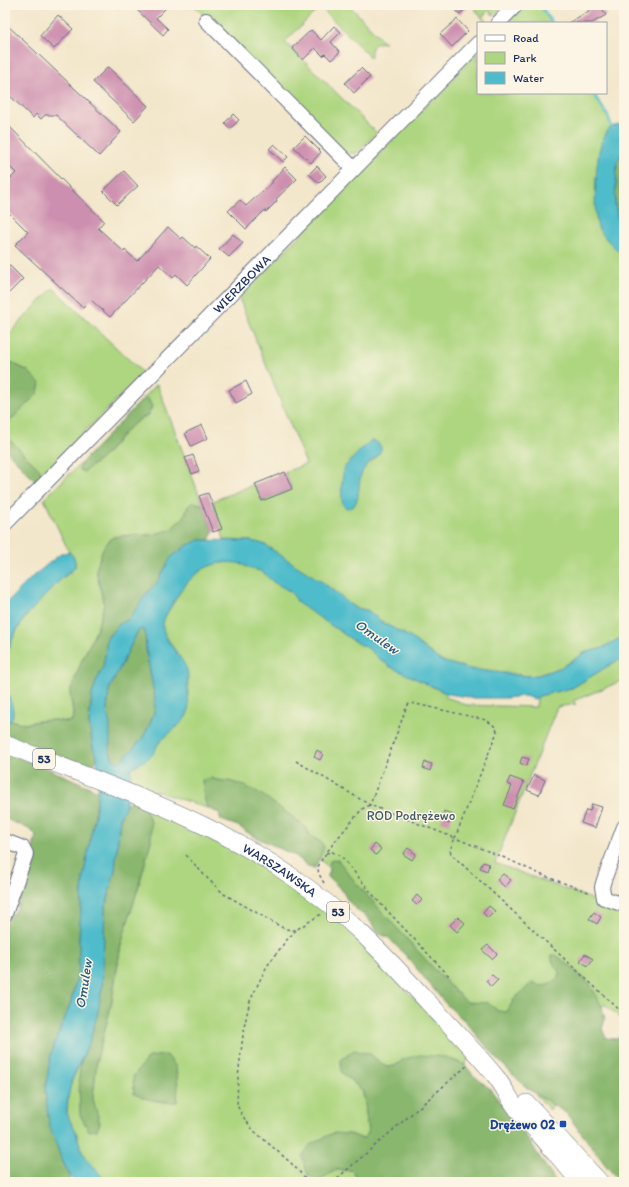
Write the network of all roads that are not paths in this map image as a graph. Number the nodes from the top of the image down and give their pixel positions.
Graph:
1 (516, 5) edge
2 (206, 20) dead end
3 (499, 22) edge
4 (477, 44) edge
5 (354, 168) junction
6 (5, 524) edge
7 (5, 744) edge
8 (624, 827) edge
9 (5, 841) edge
10 (624, 905) edge
11 (5, 914) edge
12 (498, 1080) junction
13 (580, 1182) edge
14 (600, 1182) edge

1 - 3 street
2 - 5 street
4 - 5 street, WIERZBOWA
5 - 6 street, WIERZBOWA
7 - 12 main road, WARSZAWSKA / 53
8 - 10 street
9 - 11 street
12 - 13 main road, WARSZAWSKA / 53
12 - 14 main road, WARSZAWSKA / 53

